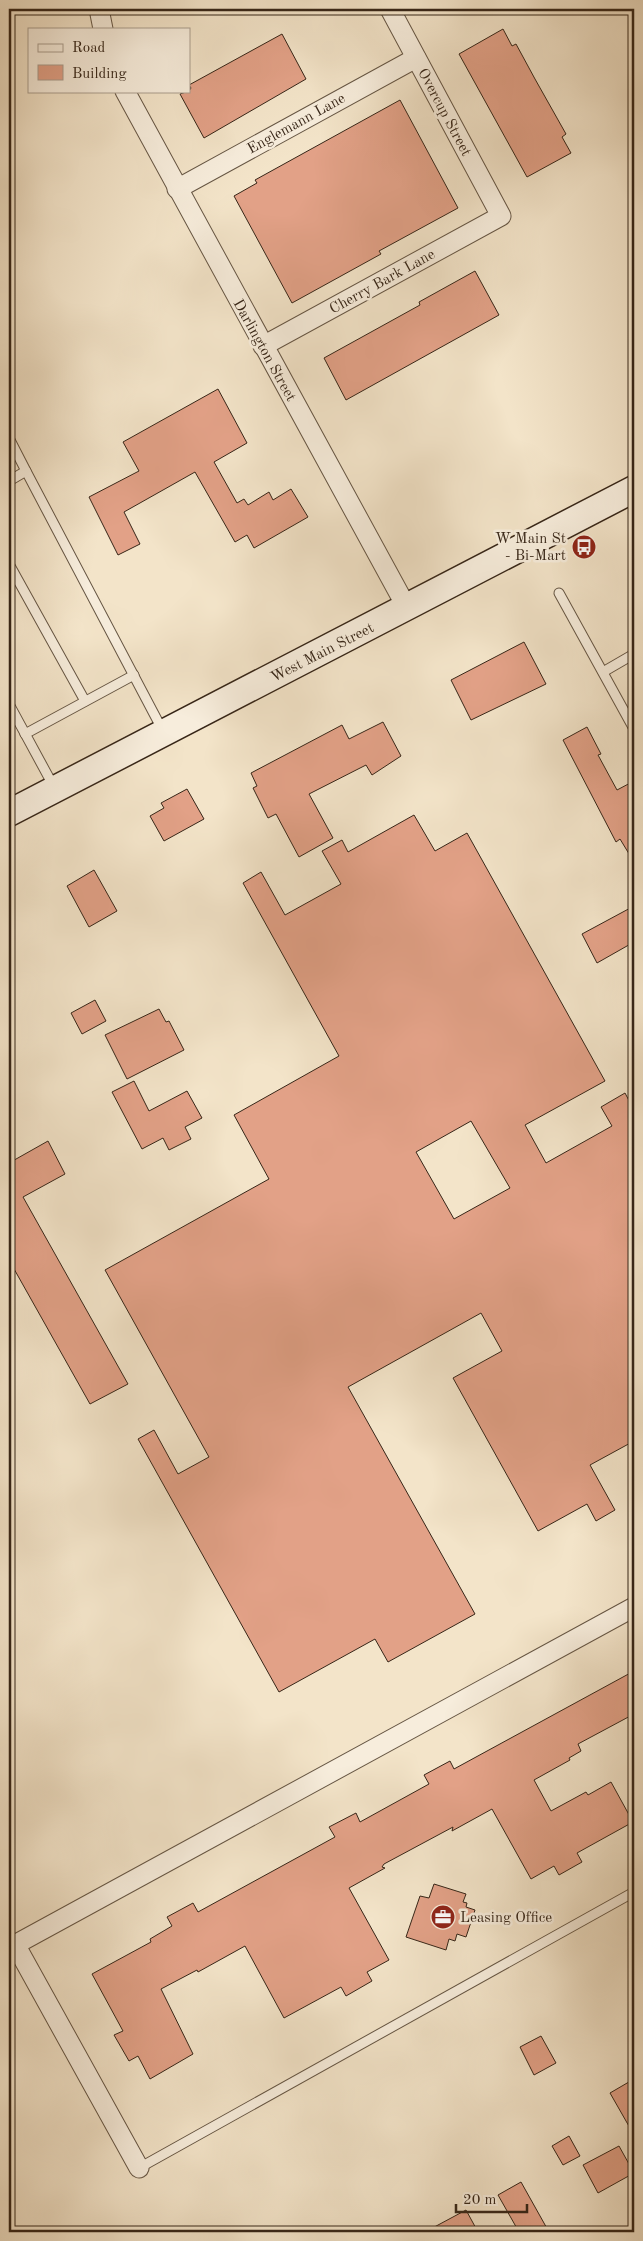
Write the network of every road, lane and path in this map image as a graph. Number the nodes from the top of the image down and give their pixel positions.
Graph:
1 (99, 9) edge
2 (390, 9) edge
3 (104, 28) edge
4 (416, 58) junction
5 (126, 92) edge
6 (177, 189) junction
7 (501, 216) joint
8 (263, 346) junction
9 (9, 438) edge
10 (26, 471) junction
11 (9, 481) edge
12 (634, 489) edge
13 (9, 564) edge
14 (559, 593) dead end
15 (407, 608) junction
16 (634, 654) edge
17 (603, 672) junction
18 (134, 675) junction
19 (85, 701) junction
20 (9, 704) edge
21 (634, 729) edge
22 (164, 733) junction
23 (25, 734) junction
24 (55, 789) junction
25 (9, 813) edge
26 (634, 1607) edge
27 (634, 1892) edge
28 (12, 1946) edge
29 (139, 2168) joint

1 - 3 street
2 - 4 street, Overcup Street
4 - 6 street, Englemann Lane
4 - 7 street, Overcup Street
5 - 6 street, Darlington Street
6 - 8 street, Darlington Street
7 - 8 street, Cherry Bark Lane
8 - 15 street, Darlington Street
9 - 10 lane
10 - 11 lane
10 - 18 lane
12 - 15 main road, West Main Street
13 - 19 lane
14 - 17 lane
15 - 22 main road, West Main Street
16 - 17 lane
17 - 21 lane
18 - 19 lane
18 - 22 lane
19 - 23 lane
20 - 23 lane
22 - 24 main road, West Main Street
23 - 24 lane
24 - 25 main road, West Main Street
26 - 28 street
27 - 29 lane
28 - 29 street

